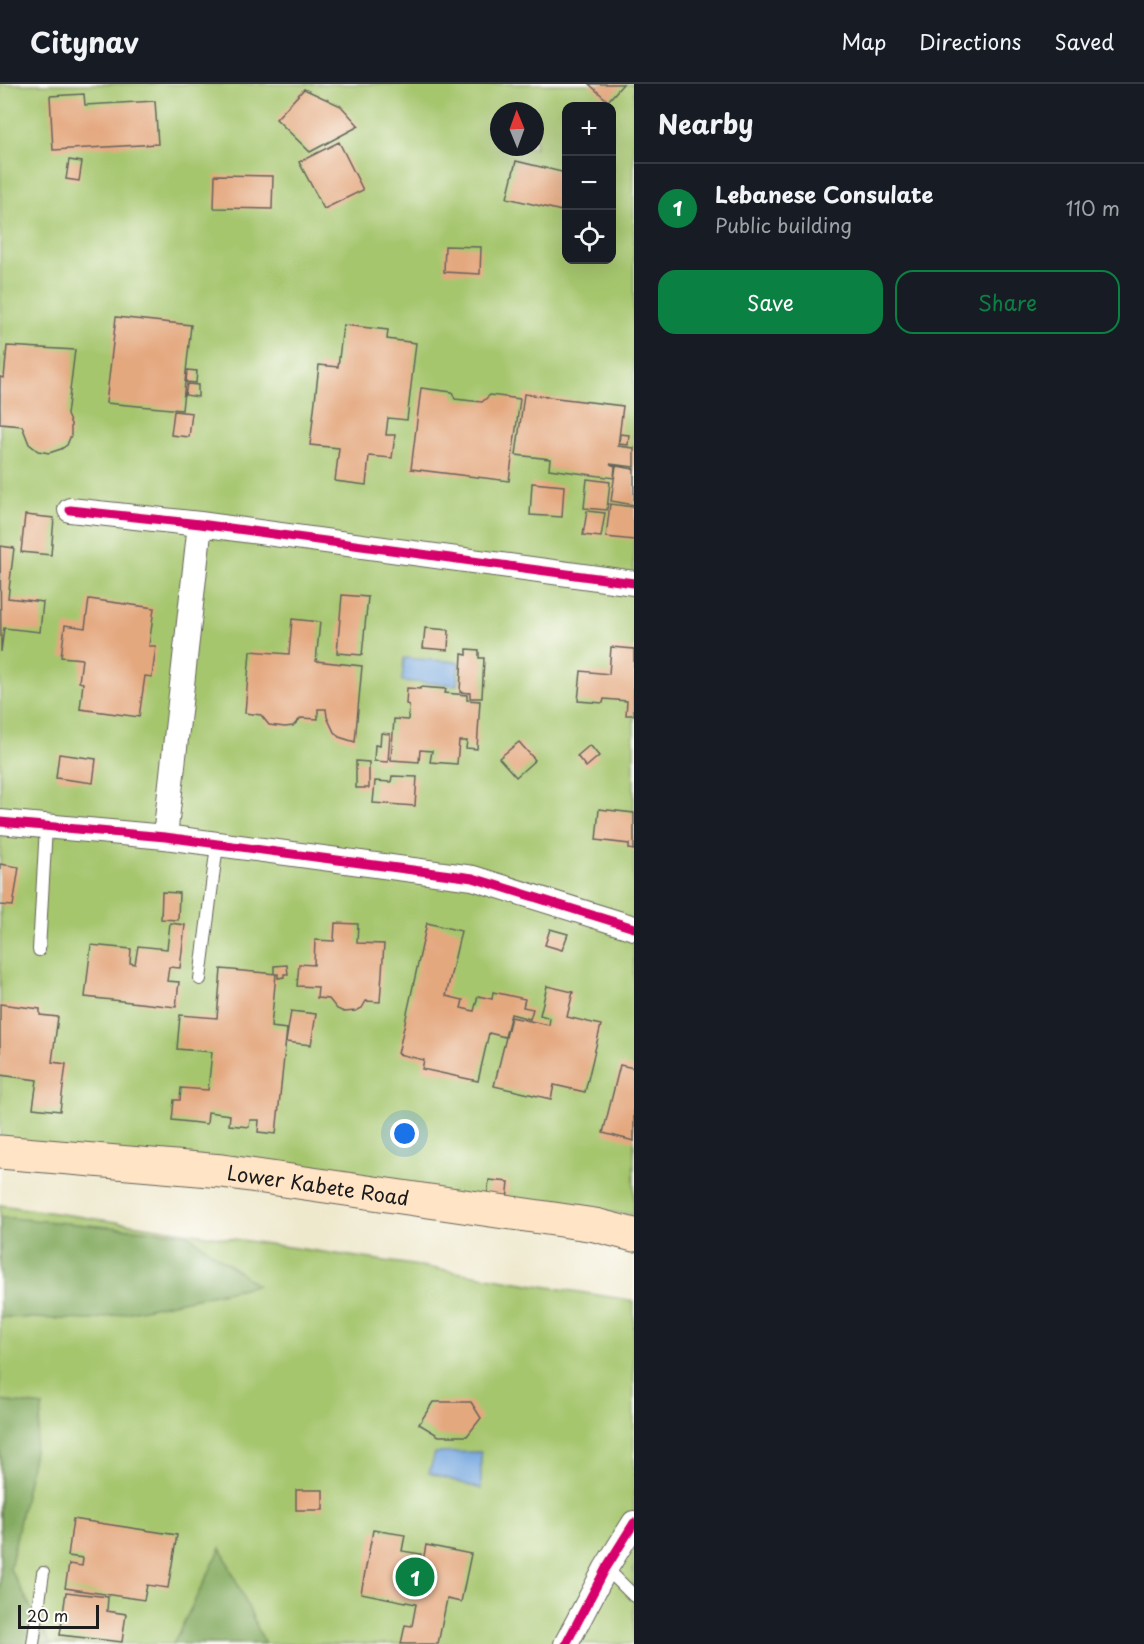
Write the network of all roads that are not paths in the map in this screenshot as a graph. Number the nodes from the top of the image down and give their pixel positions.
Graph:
1 (70, 510) dead end
2 (200, 524) junction
3 (634, 583) edge
4 (0, 822) edge
5 (46, 827) junction
6 (165, 837) junction
7 (217, 844) junction
8 (634, 928) edge
9 (39, 950) dead end
10 (200, 979) dead end
11 (0, 1152) edge
12 (634, 1235) edge
13 (634, 1523) edge
14 (606, 1568) junction
15 (43, 1573) dead end
16 (634, 1596) edge
17 (33, 1644) edge
18 (566, 1644) edge

1 - 2 street
2 - 3 street
2 - 6 street
4 - 5 street
5 - 6 street
5 - 9 lane
6 - 7 street
7 - 8 street
7 - 10 lane
11 - 12 main road, Lower Kabete Road
13 - 14 street
14 - 16 lane
14 - 18 street
15 - 17 lane

